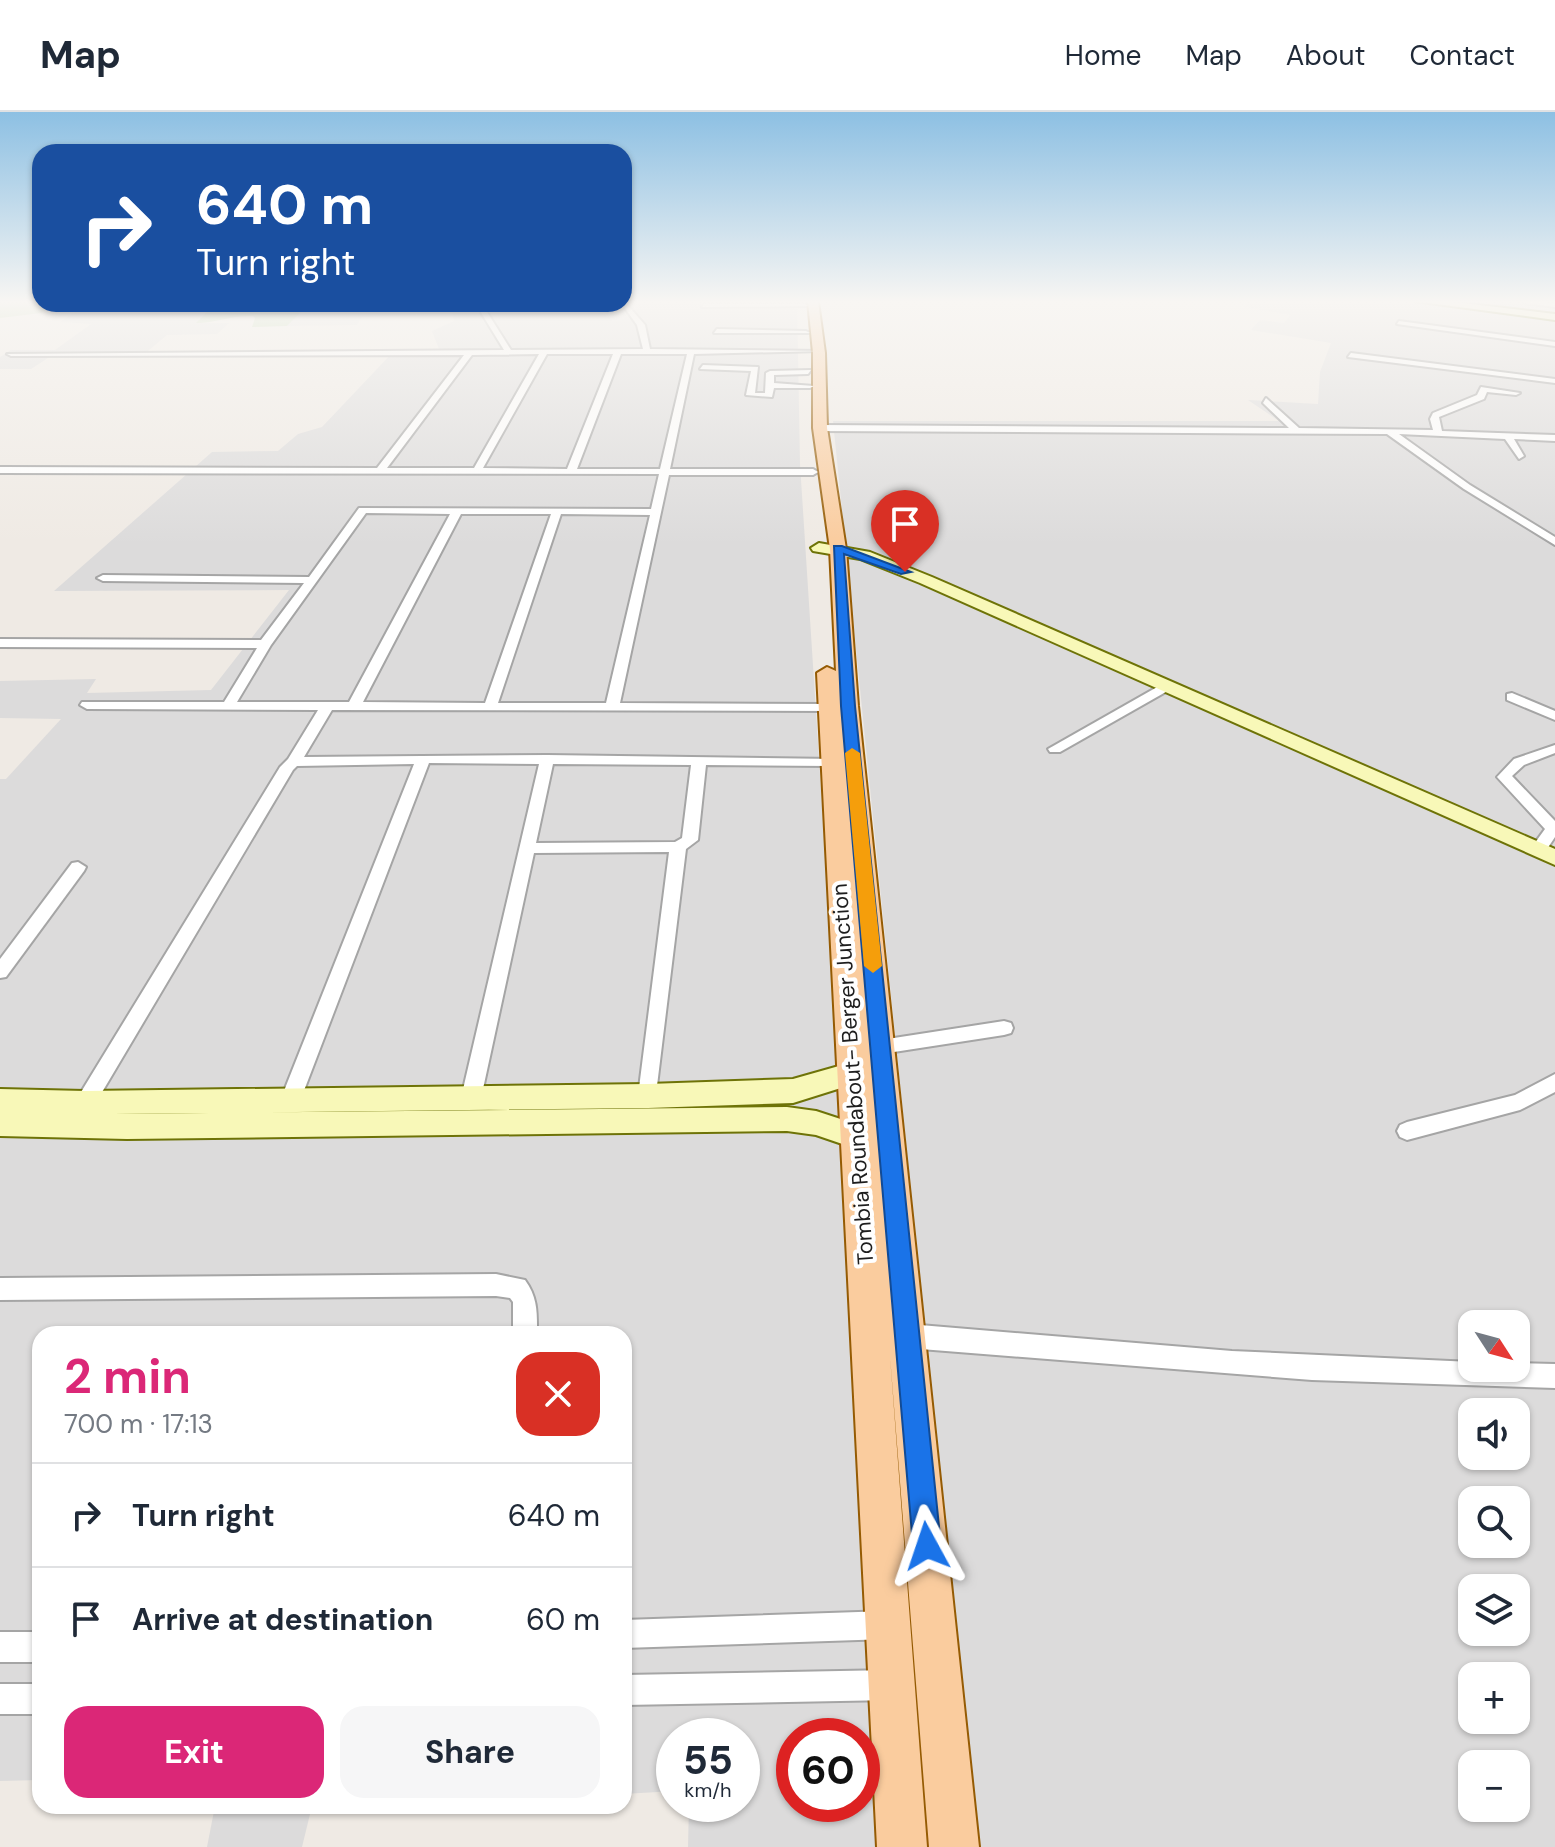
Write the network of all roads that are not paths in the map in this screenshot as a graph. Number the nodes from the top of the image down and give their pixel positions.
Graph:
1 (448, 382) edge
2 (527, 382) edge
3 (606, 382) edge
4 (684, 382) edge
5 (753, 382) edge
6 (770, 382) edge
7 (773, 382) edge
8 (810, 382) edge
9 (814, 382) edge
10 (770, 385) junction
11 (1516, 393) dead end
12 (1266, 401) dead end
13 (820, 428) junction
14 (1296, 430) junction
15 (1389, 431) junction
16 (1438, 432) junction
17 (1507, 434) junction
18 (1555, 438) edge
19 (1519, 456) dead end
20 (0, 470) edge
21 (380, 471) junction
22 (477, 471) junction
23 (571, 471) junction
24 (665, 471) junction
25 (813, 472) junction
26 (457, 511) junction
27 (557, 511) junction
28 (654, 512) junction
29 (1555, 542) edge
30 (829, 548) junction
31 (103, 578) dead end
32 (309, 580) junction
33 (0, 643) edge
34 (265, 644) junction
35 (1166, 686) junction
36 (1512, 697) dead end
37 (87, 705) dead end
38 (228, 706) junction
39 (490, 707) junction
40 (612, 707) junction
41 (326, 708) junction
42 (353, 708) junction
43 (829, 708) junction
44 (1555, 716) edge
45 (1055, 749) dead end
46 (1555, 749) edge
47 (423, 759) junction
48 (547, 759) junction
49 (699, 761) junction
50 (294, 762) junction
51 (830, 762) junction
52 (678, 847) junction
53 (528, 848) junction
54 (1546, 854) edge
55 (78, 867) dead end
56 (0, 972) edge
57 (1004, 1028) dead end
58 (881, 1047) junction
59 (853, 1073) junction
60 (1555, 1082) edge
61 (648, 1096) junction
62 (471, 1098) junction
63 (0, 1101) edge
64 (290, 1101) junction
65 (85, 1103) junction
66 (170, 1114) junction
67 (0, 1124) edge
68 (1407, 1131) dead end
69 (857, 1137) junction
70 (0, 1289) edge
71 (525, 1326) edge
72 (908, 1336) junction
73 (1555, 1376) edge
74 (888, 1625) junction
75 (632, 1634) edge
76 (0, 1647) edge
77 (32, 1647) edge
78 (892, 1685) junction
79 (632, 1690) edge
80 (0, 1699) edge
81 (32, 1699) edge
82 (902, 1847) edge
83 (954, 1847) edge

1 - 21 street
2 - 22 street
3 - 23 street
4 - 24 street
5 - 10 street
6 - 10 street
7 - 10 street
8 - 25 main road, Tombia Roundabout- Berger Junction
9 - 13 main road, Tombia Roundabout- Berger Junction
11 - 16 street
12 - 14 street
13 - 14 street
13 - 30 main road, Tombia Roundabout- Berger Junction
14 - 15 street
15 - 16 street
15 - 29 street
16 - 17 street
17 - 18 street
17 - 19 street
20 - 21 street
21 - 22 street
22 - 23 street
23 - 24 street
24 - 25 street
24 - 28 street
25 - 30 main road, Tombia Roundabout- Berger Junction
26 - 27 street
26 - 32 street
26 - 42 street
27 - 28 street
27 - 39 street
28 - 40 street
30 - 35 street
30 - 43 main road, Tombia Roundabout- Berger Junction
30 - 58 main road, Tombia Roundabout- Berger Junction
31 - 32 street
32 - 34 street
33 - 34 street
34 - 38 street
35 - 45 street
35 - 54 street
36 - 44 street
37 - 38 street
38 - 41 street
39 - 40 street
39 - 42 street
40 - 43 street
41 - 42 street
41 - 50 street
43 - 51 main road, Tombia Roundabout- Berger Junction
46 - 54 street
47 - 48 street
47 - 50 street
47 - 64 street
48 - 49 street
48 - 53 street
49 - 51 street
49 - 52 street
50 - 65 street
51 - 59 main road, Tombia Roundabout- Berger Junction
52 - 53 street
52 - 61 street
53 - 62 street
55 - 56 street
57 - 58 street
58 - 72 main road, Tombia Roundabout- Berger Junction
59 - 61 street
59 - 69 main road, Tombia Roundabout- Berger Junction
60 - 68 street
61 - 62 street
62 - 64 street
63 - 65 street
64 - 66 street
65 - 66 street
66 - 67 street
66 - 69 street
69 - 74 main road, Tombia Roundabout- Berger Junction
70 - 71 street
72 - 73 street
72 - 83 main road, Tombia Roundabout- Berger Junction
74 - 75 street
74 - 78 main road, Tombia Roundabout- Berger Junction
76 - 77 street
78 - 79 street
78 - 82 main road, Tombia Roundabout- Berger Junction
80 - 81 street

